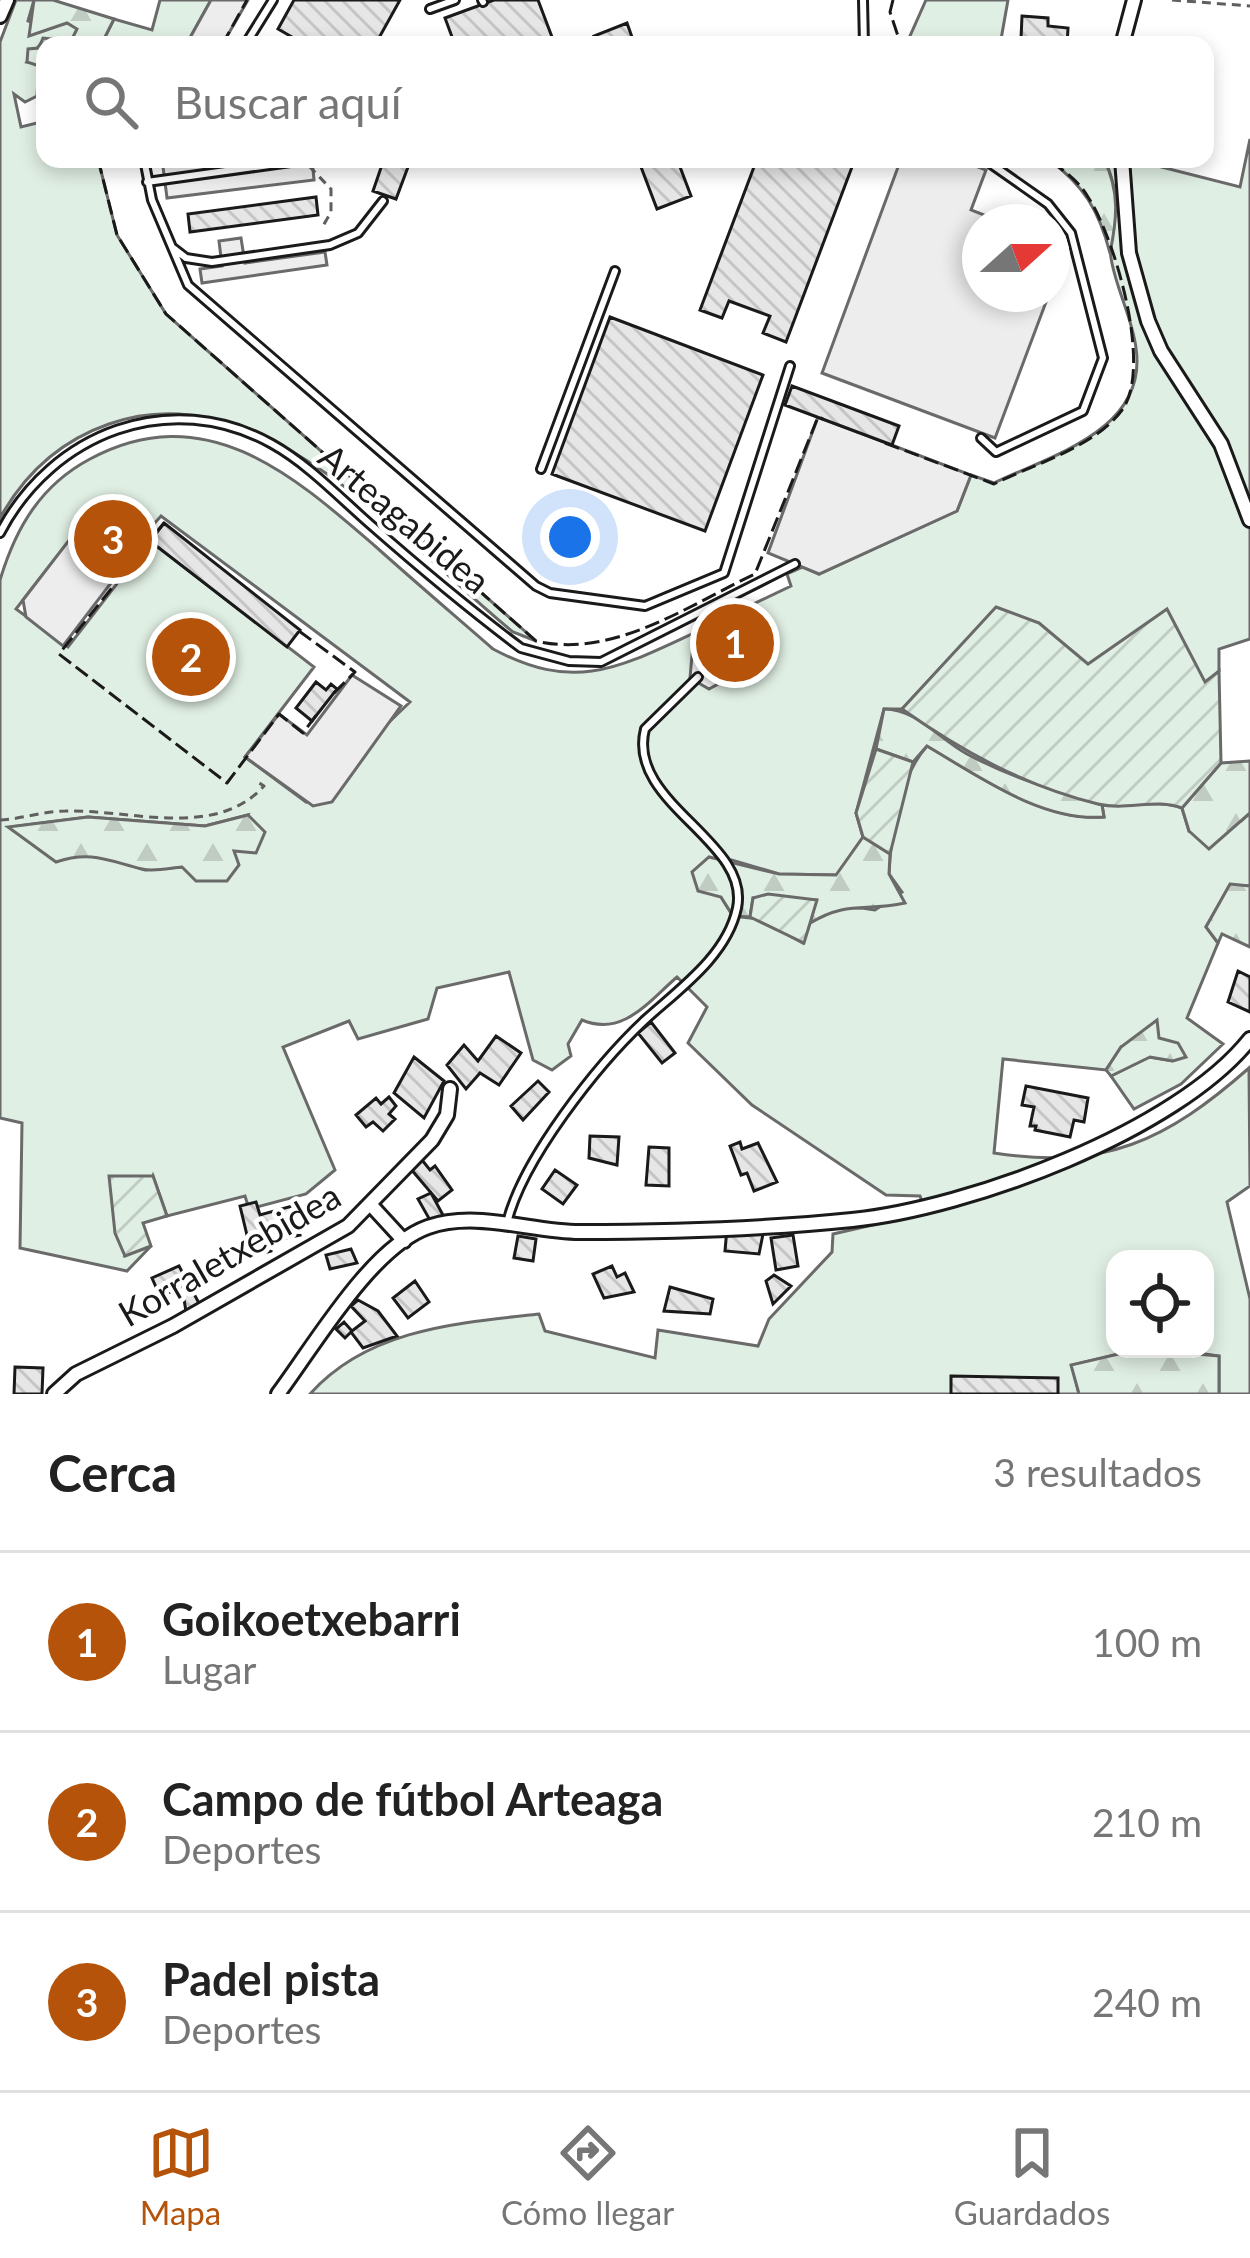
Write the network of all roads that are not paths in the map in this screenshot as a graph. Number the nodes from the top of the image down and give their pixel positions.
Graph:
1 (7, 0) edge
2 (273, 0) edge
3 (454, 0) edge
4 (863, 0) edge
5 (1134, 0) edge
6 (430, 9) dead end
7 (0, 16) edge
8 (251, 36) edge
9 (864, 36) edge
10 (1124, 36) edge
11 (145, 168) edge
12 (243, 168) edge
13 (996, 168) edge
14 (1123, 168) edge
15 (147, 182) junction
16 (383, 201) dead end
17 (165, 235) junction
18 (615, 271) dead end
19 (790, 366) dead end
20 (981, 439) dead end
21 (541, 469) dead end
22 (1250, 520) edge
23 (0, 533) edge
24 (795, 564) dead end
25 (698, 677) dead end
26 (1249, 1042) edge
27 (450, 1090) dead end
28 (370, 1204) junction
29 (506, 1226) junction
30 (404, 1241) junction
31 (55, 1393) edge
32 (278, 1394) edge

1 - 7 street
2 - 8 lane
3 - 6 lane
4 - 9 lane
5 - 10 street
11 - 15 lane
12 - 15 lane
13 - 20 lane
14 - 22 street
15 - 17 lane
16 - 17 lane
17 - 19 lane
18 - 21 lane
23 - 24 lane, Arteagabidea
25 - 29 lane
26 - 29 street
27 - 28 street, Korraletxebidea
28 - 30 street
28 - 31 street, Korraletxebidea
29 - 30 street
30 - 32 street

